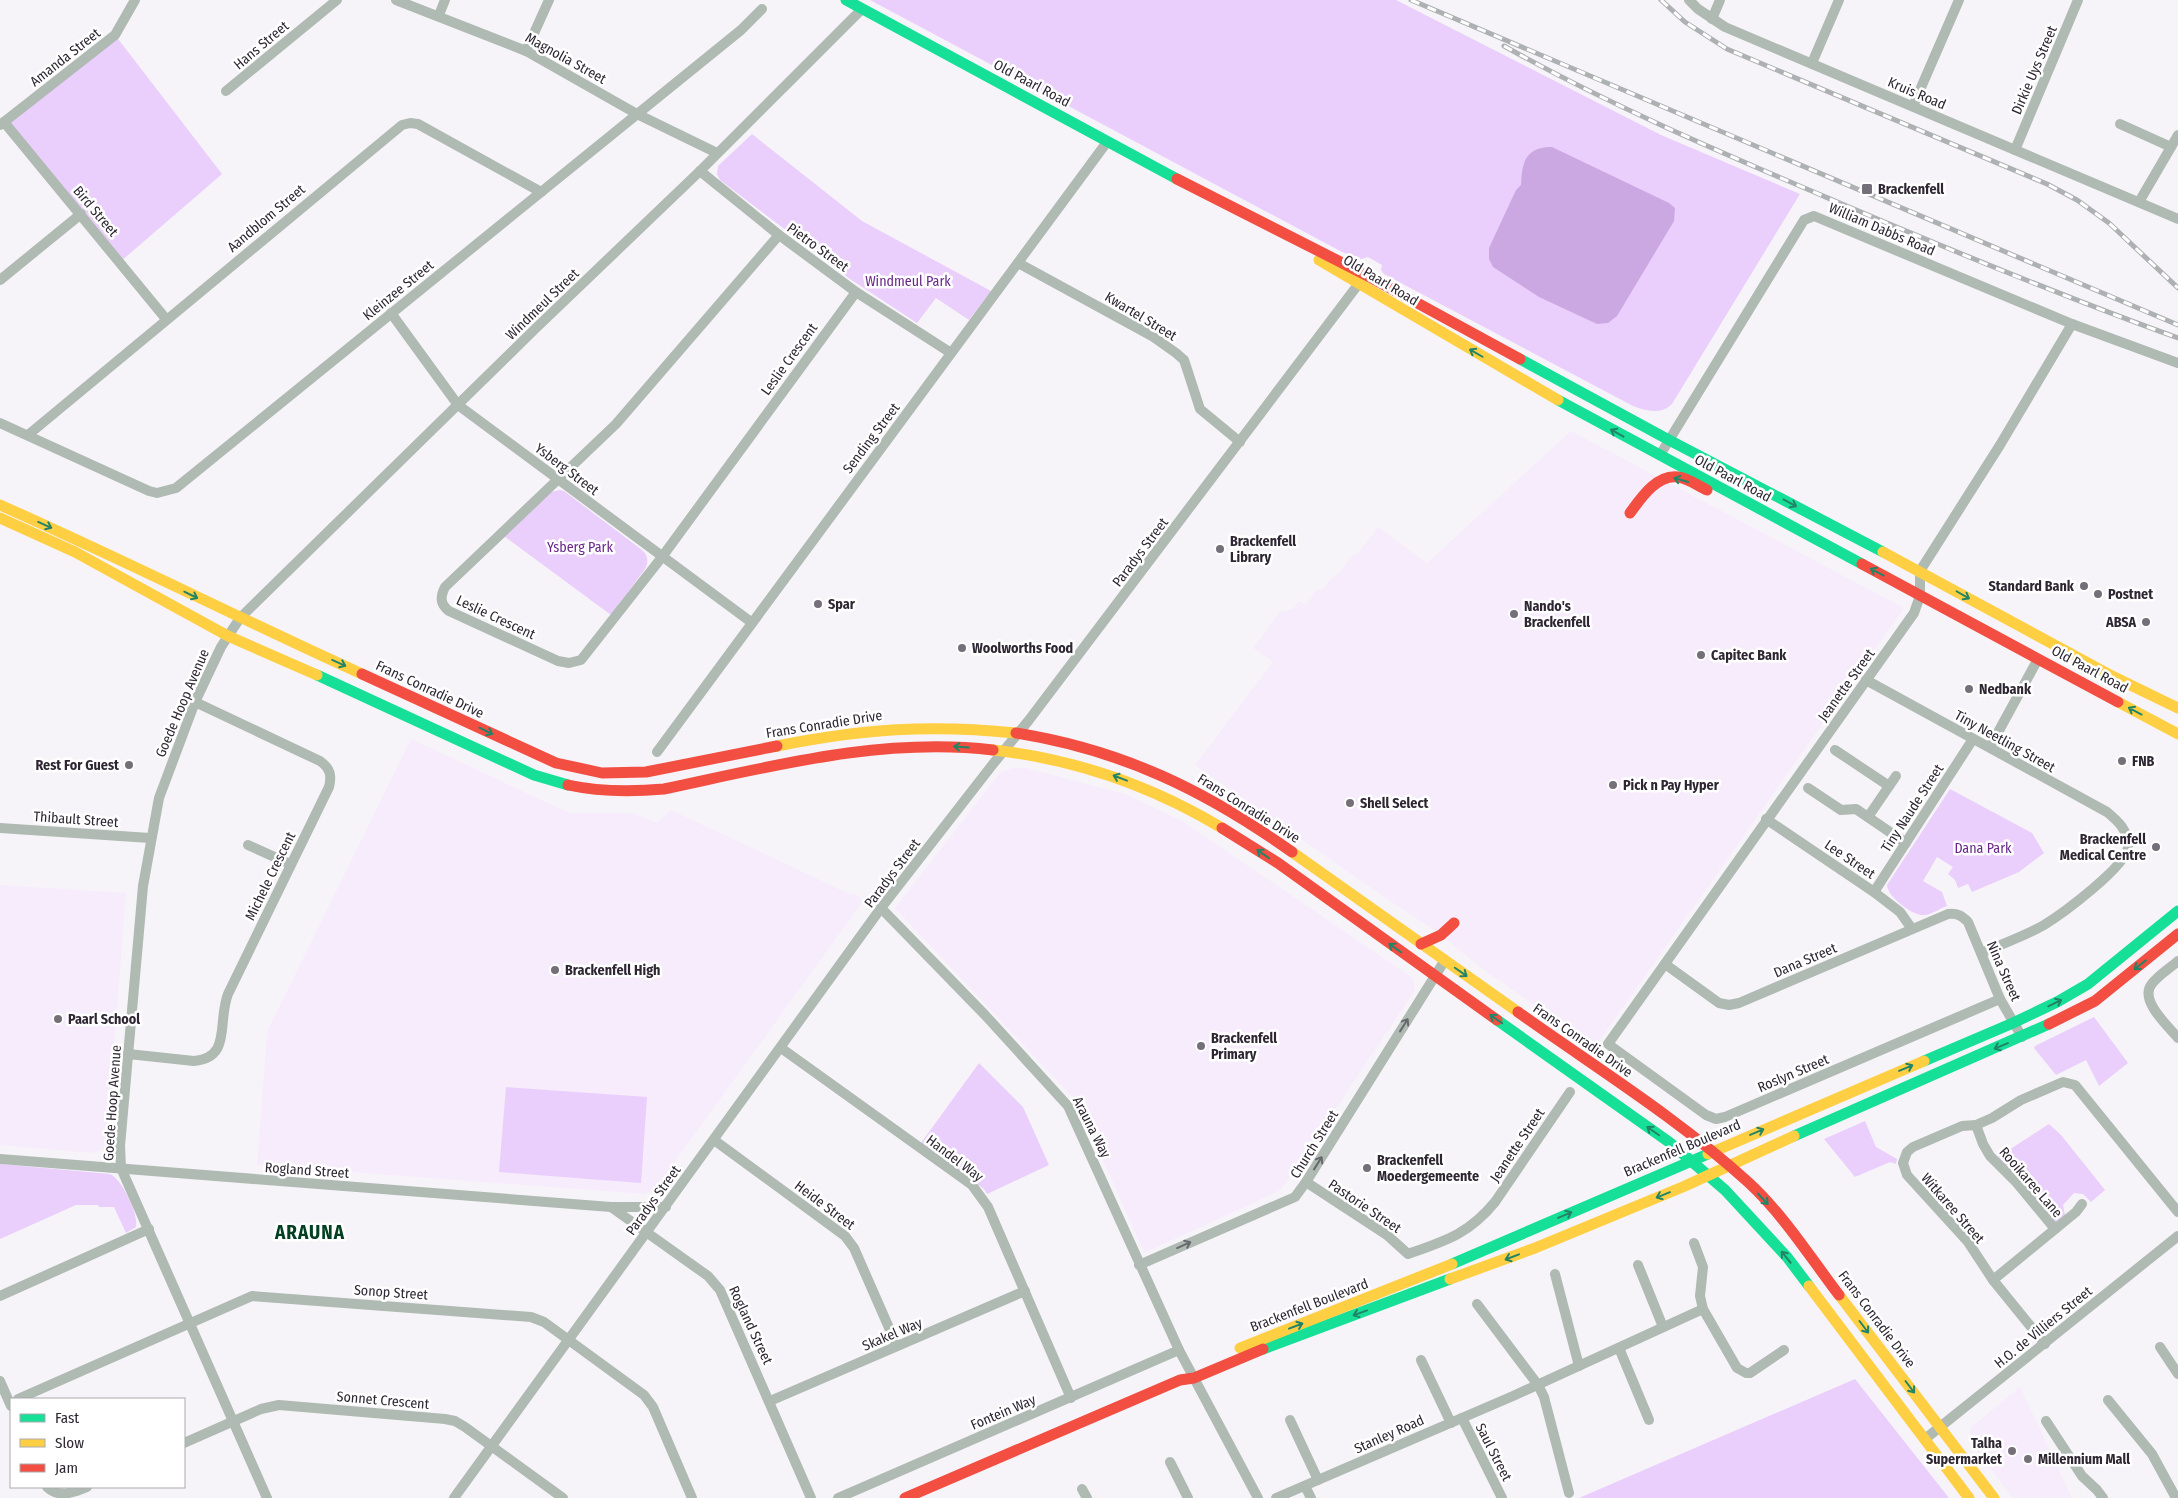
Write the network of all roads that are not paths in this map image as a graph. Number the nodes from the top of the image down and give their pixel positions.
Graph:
1 (135, 0) edge
2 (337, 0) edge
3 (396, 0) edge
4 (445, 0) edge
5 (548, 0) edge
6 (846, 0) edge
7 (1689, 0) edge
8 (1720, 0) edge
9 (1839, 0) edge
10 (1959, 0) edge
11 (2078, 0) edge
12 (762, 9) dead end
13 (862, 9) junction
14 (439, 15) junction
15 (1712, 19) junction
16 (526, 50) junction
17 (1812, 63) junction
18 (226, 91) dead end
19 (1913, 106) junction
20 (637, 114) junction
21 (2, 123) edge
22 (2120, 124) dead end
23 (2178, 135) edge
24 (1107, 142) junction
25 (2171, 147) junction
26 (2015, 150) junction
27 (717, 153) junction
28 (700, 171) junction
29 (540, 192) junction
30 (2139, 202) junction
31 (80, 214) junction
32 (2178, 219) edge
33 (1283, 234) junction
34 (779, 235) junction
35 (1018, 263) junction
36 (1366, 275) junction
37 (0, 280) edge
38 (1359, 285) junction
39 (856, 292) junction
40 (391, 313) junction
41 (166, 318) junction
42 (2072, 324) junction
43 (951, 353) junction
44 (2178, 363) edge
45 (458, 405) junction
46 (0, 423) edge
47 (28, 435) junction
48 (1669, 440) junction
49 (1240, 442) junction
50 (1660, 455) junction
51 (557, 479) junction
52 (0, 505) edge
53 (1760, 509) junction
54 (1630, 513) dead end
55 (0, 518) edge
56 (662, 557) junction
57 (1920, 571) junction
58 (1920, 596) junction
59 (240, 618) junction
60 (751, 622) junction
61 (228, 636) junction
62 (2038, 659) junction
63 (1866, 680) junction
64 (195, 702) junction
65 (2178, 708) edge
66 (1018, 734) junction
67 (2178, 734) edge
68 (1973, 739) junction
69 (1990, 747) junction
70 (1005, 750) junction
71 (1835, 750) dead end
72 (657, 752) dead end
73 (1896, 776) dead end
74 (1889, 786) junction
75 (1808, 788) dead end
76 (1868, 817) junction
77 (1766, 819) junction
78 (0, 828) edge
79 (150, 838) junction
80 (1906, 843) junction
81 (248, 845) dead end
82 (290, 864) junction
83 (1874, 892) junction
84 (881, 908) junction
85 (2178, 911) edge
86 (1962, 916) joint
87 (1454, 923) dead end
88 (1912, 929) junction
89 (2178, 934) edge
90 (1421, 944) junction
91 (1981, 953) junction
92 (1446, 960) junction
93 (2178, 961) edge
94 (1665, 964) junction
95 (1435, 976) junction
96 (2000, 999) junction
97 (2013, 1022) junction
98 (2022, 1037) junction
99 (2178, 1038) edge
100 (1608, 1044) joint
101 (781, 1048) junction
102 (128, 1054) junction
103 (1570, 1092) dead end
104 (1976, 1125) junction
105 (714, 1140) junction
106 (1712, 1152) junction
107 (0, 1159) edge
108 (1691, 1161) junction
109 (1728, 1166) junction
110 (121, 1168) junction
111 (1707, 1175) junction
112 (1306, 1182) junction
113 (2082, 1204) dead end
114 (611, 1207) junction
115 (666, 1207) junction
116 (2178, 1212) edge
117 (149, 1229) junction
118 (2055, 1229) junction
119 (646, 1233) junction
120 (2178, 1236) edge
121 (1694, 1242) dead end
122 (1408, 1254) joint
123 (1139, 1265) junction
124 (1638, 1265) dead end
125 (1555, 1274) dead end
126 (1993, 1280) junction
127 (1025, 1291) junction
128 (0, 1296) edge
129 (1477, 1304) dead end
130 (1703, 1309) junction
131 (190, 1322) junction
132 (1663, 1327) junction
133 (569, 1340) junction
134 (2044, 1344) junction
135 (897, 1346) junction
136 (2160, 1347) dead end
137 (1619, 1348) junction
138 (1179, 1350) junction
139 (1784, 1350) dead end
140 (1421, 1360) dead end
141 (1579, 1366) junction
142 (2178, 1374) edge
143 (1192, 1375) junction
144 (0, 1381) edge
145 (1538, 1385) junction
146 (10, 1398) edge
147 (24, 1398) edge
148 (1071, 1398) junction
149 (2108, 1400) dead end
150 (770, 1401) junction
151 (1462, 1418) junction
152 (1290, 1420) dead end
153 (1649, 1420) dead end
154 (234, 1421) junction
155 (2046, 1421) dead end
156 (1451, 1423) junction
157 (1940, 1428) junction
158 (1925, 1439) junction
159 (185, 1443) edge
160 (492, 1447) junction
161 (1170, 1462) dead end
162 (1318, 1480) junction
163 (1305, 1486) junction
164 (48, 1488) edge
165 (84, 1488) edge
166 (1569, 1493) dead end
167 (267, 1498) edge
168 (454, 1498) edge
169 (563, 1498) edge
170 (692, 1498) edge
171 (811, 1498) edge
172 (838, 1498) edge
173 (905, 1498) edge
174 (1188, 1498) edge
175 (1258, 1498) edge
176 (1276, 1498) edge
177 (1311, 1498) edge
178 (1502, 1498) edge
179 (1969, 1498) edge
180 (1994, 1498) edge
181 (2103, 1498) edge
182 (2176, 1498) edge

1 - 21 street, Amanda Street
2 - 18 street, Hans Street
3 - 14 street, Magnolia Street
4 - 14 street
5 - 16 street
6 - 13 street, Old Paarl Road
7 - 15 street, Kruis Road
8 - 15 street
9 - 17 street
10 - 19 street
11 - 26 street, Dirkie Uys Street
12 - 20 street, Kleinzee Street
13 - 24 street, Old Paarl Road
13 - 27 street, Windmeul Street
14 - 16 street, Magnolia Street
15 - 17 street, Kruis Road
16 - 20 street, Magnolia Street
17 - 19 street, Kruis Road
19 - 26 street, Kruis Road
20 - 27 street, Magnolia Street
20 - 29 street, Kleinzee Street
21 - 31 street, Bird Street
22 - 25 street
23 - 25 street
24 - 33 street, Old Paarl Road
24 - 35 street, Sending Street
25 - 30 street
26 - 30 street, Kruis Road
27 - 28 street, Windmeul Street
28 - 34 street, Pietro Street
28 - 45 street, Windmeul Street
29 - 40 street, Kleinzee Street
29 - 41 street, Aandblom Street
30 - 32 street, Kruis Road
31 - 37 street
31 - 41 street, Bird Street
33 - 36 street, Old Paarl Road
33 - 38 street, Old Paarl Road
34 - 39 street, Pietro Street
34 - 51 street, Leslie Crescent
35 - 43 street, Sending Street
35 - 49 street, Kwartel Street
36 - 38 street, Paradys Street
36 - 48 street, Old Paarl Road
38 - 49 street, Paradys Street
50 -> 38 street, Old Paarl Road
39 - 43 street, Pietro Street
39 - 56 street, Leslie Crescent
40 - 45 street, Ysberg Street
40 - 47 street, Kleinzee Street
41 - 47 street, Aandblom Street
42 - 44 street, William Dabbs Road
42 - 48 street, William Dabbs Road
42 - 57 street
43 - 60 street, Sending Street
45 - 51 street, Ysberg Street
45 - 59 street, Windmeul Street
46 - 47 street, Kleinzee Street
48 - 50 street, William Dabbs Road
48 -> 57 street, Old Paarl Road
49 - 66 street, Paradys Street
50 - 53 street, Old Paarl Road
51 - 56 street, Ysberg Street
51 - 56 street, Leslie Crescent
52 -> 59 street, Frans Conradie Drive
53 -> 54 street
58 -> 53 street, Old Paarl Road
55 - 61 street
56 - 60 street, Ysberg Street
57 - 58 street, Jeanette Street
57 -> 65 street, Old Paarl Road
58 - 62 street, Old Paarl Road
58 - 63 street, Jeanette Street
59 - 61 street, Goede Hoop Avenue
59 -> 66 street, Frans Conradie Drive
60 - 72 street, Sending Street
61 - 64 street, Goede Hoop Avenue
70 -> 61 street
67 -> 62 street, Old Paarl Road
62 - 69 street
63 - 68 street, Tiny Neetling Street
63 - 77 street, Jeanette Street
64 - 79 street, Goede Hoop Avenue
64 - 82 street, Michele Crescent
66 - 70 street, Paradys Street
66 - 90 street, Frans Conradie Drive
68 - 69 street, Tiny Neetling Street
68 - 80 street, Tiny Naude Street
69 - 91 street, Tiny Neetling Street
70 - 84 street, Paradys Street
95 -> 70 street
71 - 74 street
73 - 74 street
74 - 76 street
75 - 76 street
76 - 80 street
77 - 83 street, Lee Street
77 - 94 street, Jeanette Street
78 - 79 street, Thibault Street
79 - 102 street, Goede Hoop Avenue
80 - 83 street, Tiny Naude Street
81 - 82 street
82 - 102 street, Michele Crescent
83 - 88 street, Lee Street
84 - 101 street, Paradys Street
84 - 123 street, Arauna Way
97 -> 85 street, Brackenfell Boulevard
86 - 88 street, Dana Street
86 - 91 street, Nina Street
87 - 90 street
88 - 94 street, Dana Street
89 -> 98 street, Brackenfell Boulevard
90 - 92 street, Frans Conradie Drive
91 - 96 street, Nina Street
92 - 95 street, Church Street
92 -> 106 street, Frans Conradie Drive
93 - 99 street
94 - 100 street, Jeanette Street
108 -> 95 street
112 -> 95 street, Church Street
96 - 97 street, Nina Street
96 - 100 street, Roslyn Street
97 - 98 street, Nina Street
106 -> 97 street, Brackenfell Boulevard
98 -> 109 street, Brackenfell Boulevard
101 - 105 street, Paradys Street
101 - 127 street, Handel Way
102 - 110 street, Goede Hoop Avenue
103 - 122 street, Jeanette Street
104 - 116 street, Witkaree Street
104 - 118 street, Rooikaree Lane
104 - 126 street, Witkaree Street
105 - 115 street, Paradys Street
105 - 135 street, Heide Street
106 - 108 street, Brackenfell Boulevard
106 - 109 street, Frans Conradie Drive
107 - 110 street, Rogland Street
108 - 111 street
143 -> 108 street, Brackenfell Boulevard
109 - 111 street, Brackenfell Boulevard
109 -> 157 street, Frans Conradie Drive
110 - 114 street, Rogland Street
110 - 117 street, Goede Hoop Avenue
111 -> 143 street, Brackenfell Boulevard
158 -> 111 street
112 - 122 street, Pastorie Street
123 -> 112 street, Church Street
113 - 118 street
114 - 115 street, Rogland Street
114 - 119 street, Rogland Street
115 - 119 street, Paradys Street
117 - 128 street
117 - 131 street, Goede Hoop Avenue
118 - 126 street
119 - 133 street, Paradys Street
119 - 150 street, Rogland Street
120 - 134 street, H.O. de Villiers Street
121 - 130 street
123 - 138 street, Arauna Way
124 - 132 street
125 - 141 street
126 - 134 street, Witkaree Street
127 - 135 street, Skakel Way
127 - 148 street, Handel Way
129 - 145 street
130 - 132 street, Stanley Road
130 - 139 street
131 - 133 street, Sonop Street
131 - 147 street, Sonop Street
131 - 154 street, Goede Hoop Avenue
132 - 137 street, Stanley Road
133 - 160 street, Paradys Street
133 - 170 street, Sonop Street
134 - 157 street, H.O. de Villiers Street
135 - 150 street, Skakel Way
136 - 142 street
137 - 141 street, Stanley Road
137 - 153 street
138 - 143 street, Arauna Way
138 - 148 street, Fontein Way
140 - 156 street
141 - 145 street, Stanley Road
143 - 173 street, Brackenfell Boulevard
143 - 175 street
144 - 146 street
145 - 151 street, Stanley Road
145 - 166 street
148 - 172 street, Fontein Way
149 - 182 street
150 - 171 street, Rogland Street
151 - 156 street, Stanley Road
151 - 178 street, Saul Street
152 - 162 street
154 - 159 street, Sonnet Crescent
154 - 160 street, Sonnet Crescent
154 - 167 street, Goede Hoop Avenue
155 - 181 street
156 - 162 street, Stanley Road
157 - 158 street, H.O. de Villiers Street
157 - 180 street, Frans Conradie Drive
158 - 179 street
160 - 168 street, Paradys Street
160 - 169 street, Sonnet Crescent
161 - 174 street
162 - 163 street, Stanley Road
163 - 176 street, Stanley Road
163 - 177 street
164 - 165 street

